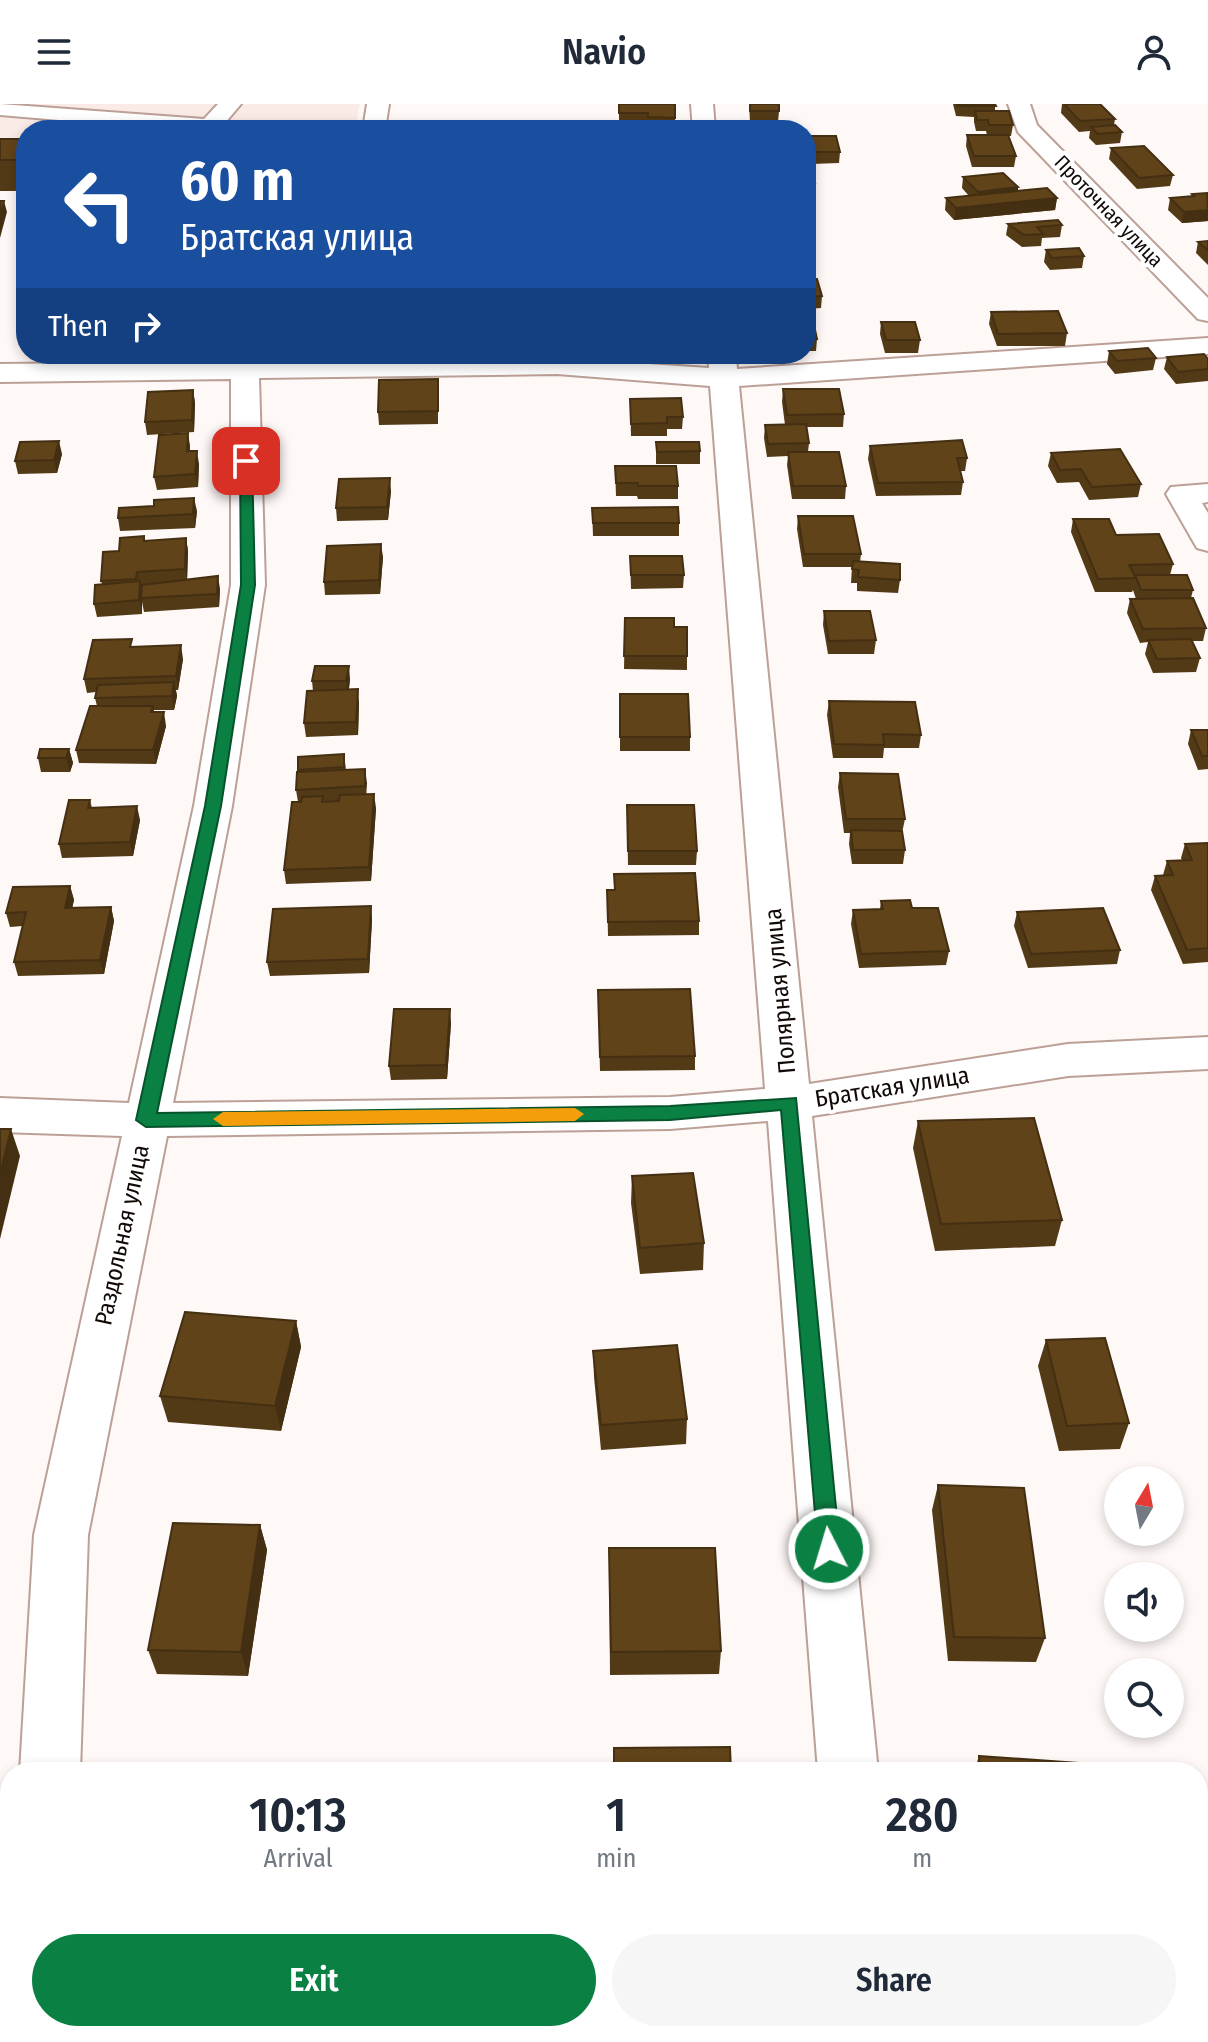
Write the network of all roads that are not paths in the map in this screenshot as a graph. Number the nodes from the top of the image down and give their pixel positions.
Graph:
1 (230, 104) edge
2 (1019, 104) edge
3 (0, 108) edge
4 (140, 120) edge
5 (215, 120) edge
6 (1208, 313) edge
7 (1208, 346) edge
8 (816, 362) edge
9 (230, 364) edge
10 (261, 364) edge
11 (772, 364) edge
12 (723, 366) edge
13 (245, 369) junction
14 (0, 373) edge
15 (1208, 493) edge
16 (1208, 541) edge
17 (1208, 1053) edge
18 (790, 1103) junction
19 (0, 1115) edge
20 (146, 1120) junction
21 (50, 1762) edge
22 (847, 1762) edge

1 - 5 street
2 - 6 street, Проточная улица
3 - 4 street
7 - 8 street
9 - 13 street
10 - 13 street
11 - 12 street
12 - 13 street
12 - 18 street, Полярная улица
13 - 14 street
13 - 20 street, Раздольная улица
15 - 16 street
17 - 18 street, Братская улица
18 - 20 street, Братская улица
18 - 22 street, Полярная улица
19 - 20 street, Братская улица
20 - 21 street, Раздольная улица

